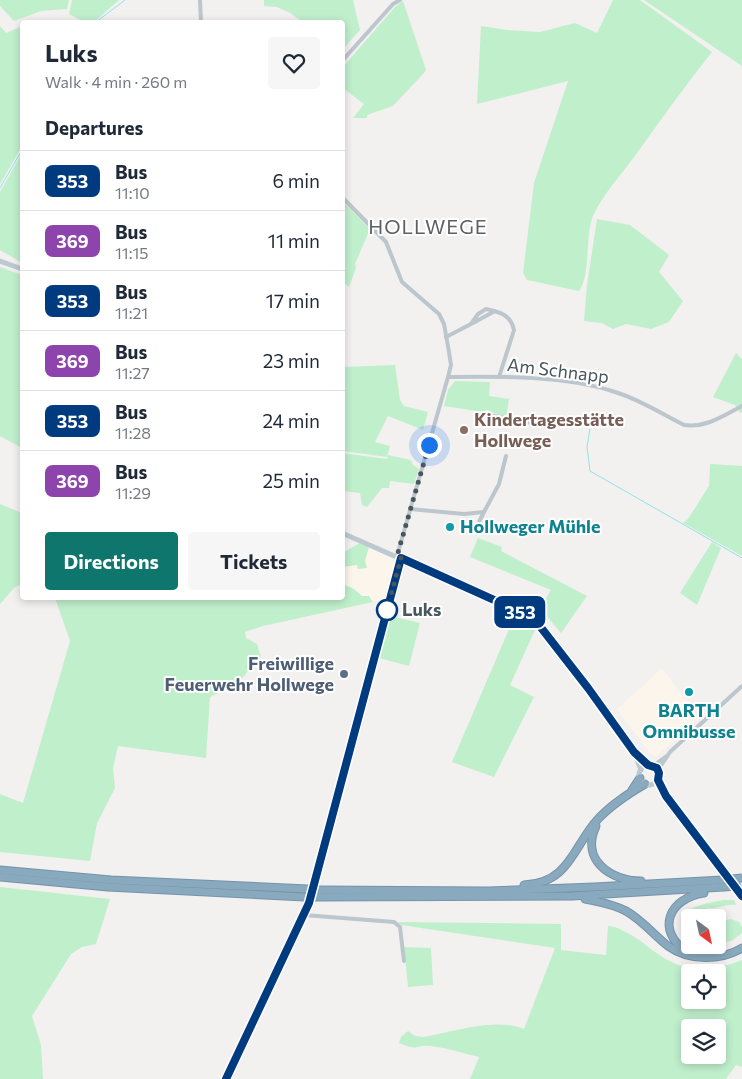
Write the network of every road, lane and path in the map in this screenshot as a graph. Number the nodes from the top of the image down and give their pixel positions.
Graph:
1 (200, 0) edge
2 (400, 0) edge
3 (201, 20) edge
4 (345, 58) edge
5 (345, 200) edge
6 (0, 261) edge
7 (20, 268) edge
8 (495, 311) junction
9 (471, 324) junction
10 (446, 337) junction
11 (448, 377) junction
12 (499, 377) junction
13 (742, 406) edge
14 (490, 415) dead end
15 (548, 426) dead end
16 (506, 456) dead end
17 (410, 509) junction
18 (484, 512) junction
19 (479, 522) dead end
20 (345, 533) edge
21 (399, 557) junction
22 (742, 686) edge
23 (738, 690) junction
24 (742, 695) edge
25 (634, 752) junction
26 (667, 756) junction
27 (650, 765) junction
28 (641, 770) junction
29 (658, 770) junction
30 (658, 780) junction
31 (645, 782) junction
32 (666, 796) junction
33 (600, 817) junction
34 (0, 870) edge
35 (0, 877) edge
36 (742, 878) edge
37 (663, 884) junction
38 (722, 884) junction
39 (742, 886) edge
40 (488, 890) junction
41 (306, 893) junction
42 (572, 896) junction
43 (742, 896) edge
44 (304, 915) junction
45 (742, 948) edge
46 (694, 956) junction
47 (404, 961) dead end
48 (226, 1079) edge

1 - 3 street
2 - 4 street
5 - 10 street
6 - 7 street
8 - 9 street
8 - 9 street
8 - 12 street
9 - 10 street
10 - 11 street
11 - 12 street, Am Schnapp
11 - 17 street
12 - 13 street, Am Schnapp
14 - 15 street
16 - 18 street
17 - 18 street
17 - 21 street
18 - 19 street
20 - 21 street
21 - 25 street
21 - 44 street
22 - 23 street
23 - 24 street
23 - 26 street
25 - 27 street
25 - 28 street
26 - 27 street
26 - 29 street
27 - 28 street
27 - 29 street
28 - 31 street
29 - 30 street
30 - 31 street
30 - 32 street
31 - 32 street
31 - 33 highway
32 - 43 street
33 - 37 highway
33 - 40 highway
34 - 41 highway
35 - 41 highway
36 - 38 highway, bridge
37 - 38 highway
37 - 40 highway
38 - 39 highway, bridge
38 - 42 highway
38 - 46 highway
40 - 41 highway, bridge
41 - 42 highway, bridge
42 - 46 highway
44 - 47 street
44 - 48 street
45 - 46 highway

